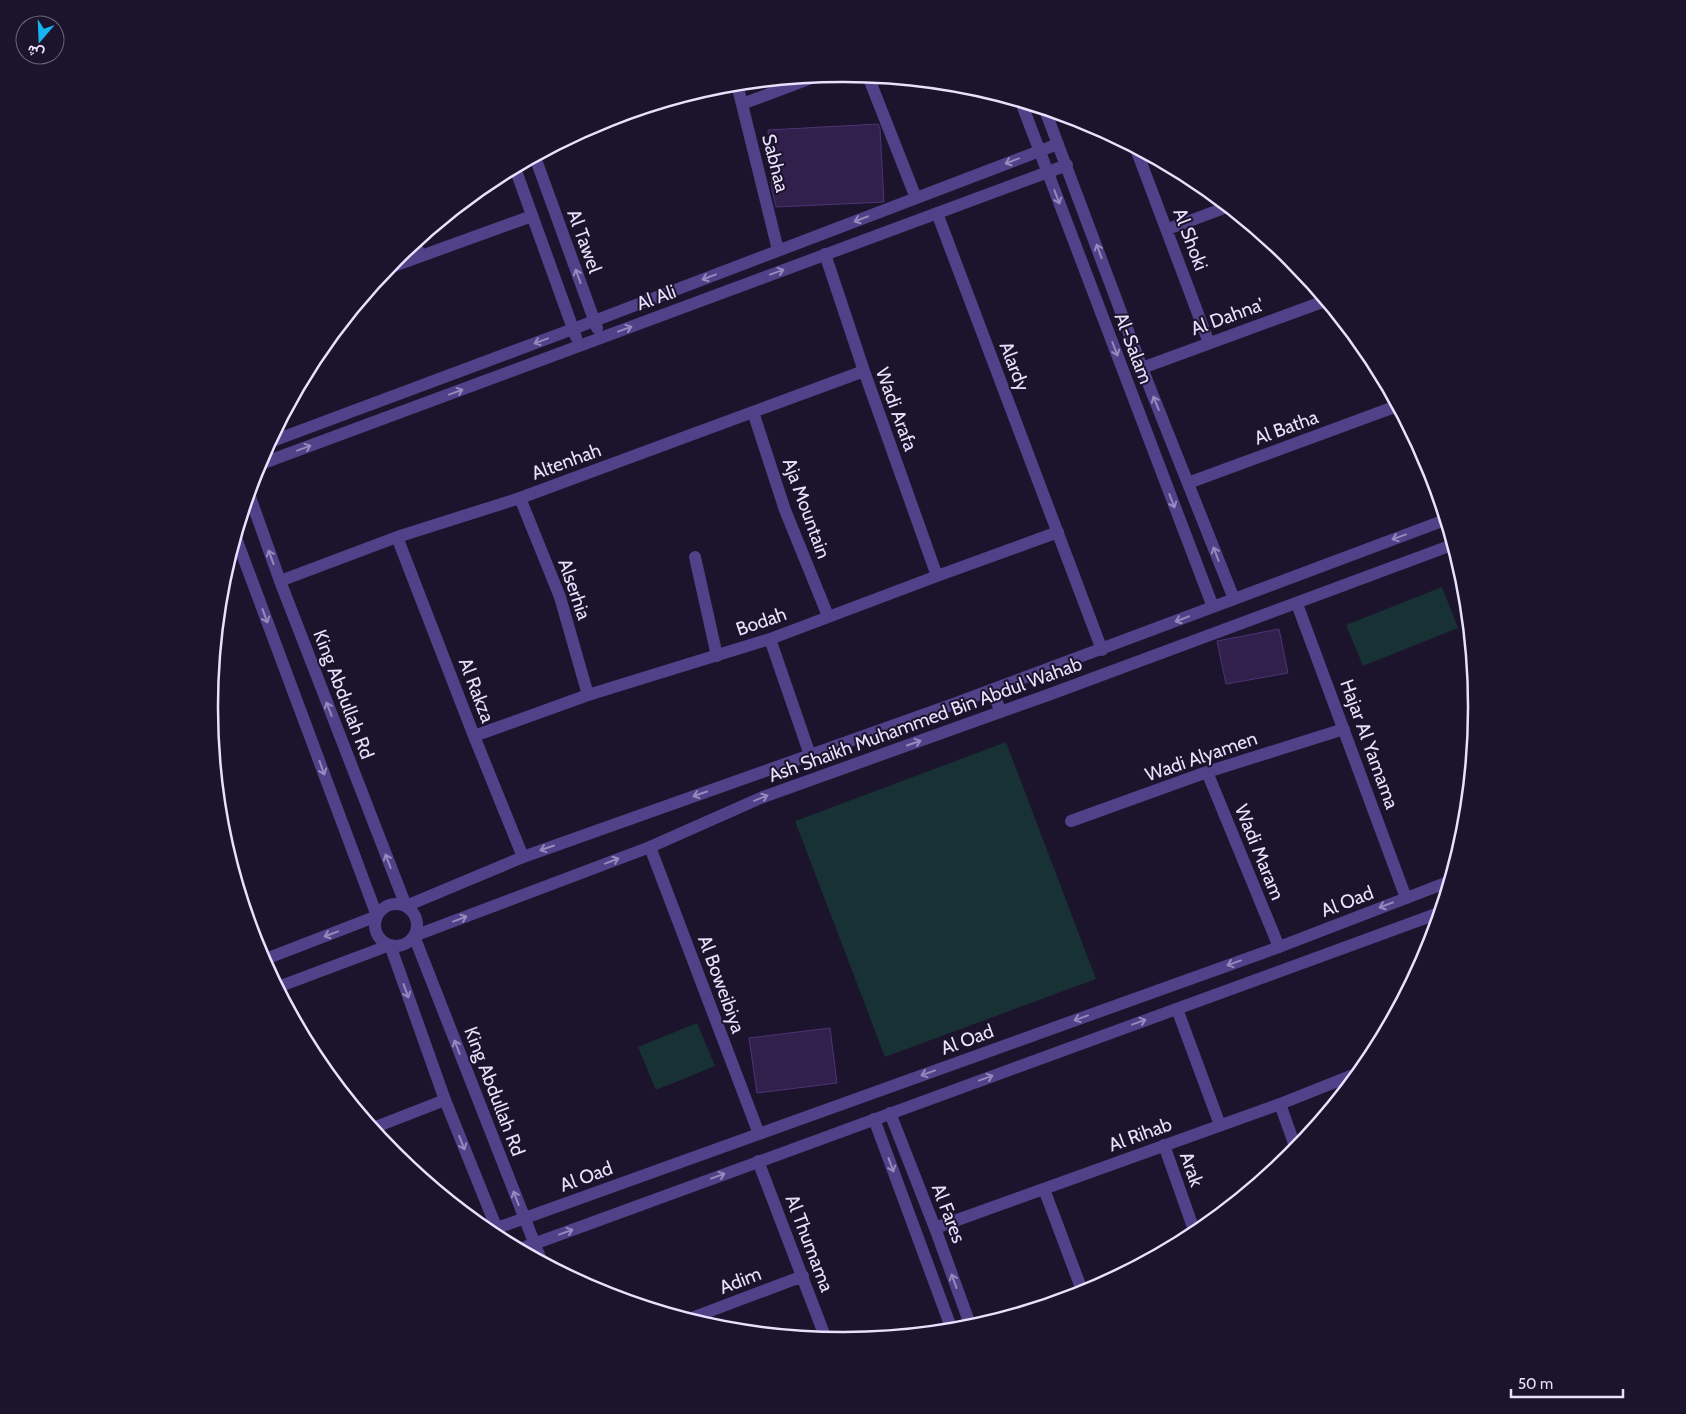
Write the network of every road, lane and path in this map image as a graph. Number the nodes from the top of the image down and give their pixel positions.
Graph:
1 (871, 83) edge
2 (793, 85) edge
3 (739, 91) edge
4 (742, 104) junction
5 (1024, 110) edge
6 (1048, 117) edge
7 (1058, 144) junction
8 (1039, 150) junction
9 (1140, 158) edge
10 (537, 163) edge
11 (1067, 165) junction
12 (1047, 172) junction
13 (517, 175) edge
14 (916, 198) junction
15 (1220, 210) edge
16 (936, 213) junction
17 (532, 216) junction
18 (1168, 229) junction
19 (418, 250) edge
20 (778, 250) junction
21 (825, 254) junction
22 (420, 256) junction
23 (404, 262) edge
24 (1319, 302) edge
25 (594, 321) junction
26 (573, 329) junction
27 (602, 338) junction
28 (1209, 343) junction
29 (580, 346) junction
30 (1142, 368) junction
31 (864, 371) junction
32 (1391, 408) edge
33 (754, 412) junction
34 (280, 438) edge
35 (269, 461) edge
36 (1188, 483) junction
37 (520, 498) junction
38 (253, 504) edge
39 (1439, 522) edge
40 (1058, 532) junction
41 (397, 537) junction
42 (239, 547) edge
43 (1447, 547) edge
44 (695, 557) dead end
45 (937, 576) junction
46 (280, 581) junction
47 (1234, 599) junction
48 (1297, 604) junction
49 (1212, 607) junction
50 (828, 616) junction
51 (770, 639) junction
52 (1102, 650) junction
53 (717, 656) junction
54 (992, 690) junction
55 (588, 695) junction
56 (1001, 712) junction
57 (1344, 729) junction
58 (474, 736) junction
59 (810, 756) junction
60 (1207, 772) junction
61 (1071, 821) dead end
62 (650, 847) junction
63 (523, 857) junction
64 (1441, 885) edge
65 (1406, 898) junction
66 (406, 906) junction
67 (376, 916) junction
68 (1431, 916) edge
69 (414, 936) junction
70 (390, 945) junction
71 (1278, 947) junction
72 (271, 957) edge
73 (284, 985) edge
74 (1177, 1008) junction
75 (1344, 1078) edge
76 (445, 1100) junction
77 (1280, 1104) junction
78 (890, 1113) junction
79 (874, 1119) junction
80 (1220, 1125) junction
81 (379, 1126) edge
82 (758, 1134) junction
83 (1293, 1140) edge
84 (1164, 1145) junction
85 (758, 1161) junction
86 (1044, 1189) junction
87 (524, 1219) junction
88 (1192, 1225) edge
89 (496, 1226) edge
90 (935, 1228) junction
91 (503, 1231) edge
92 (534, 1244) junction
93 (528, 1246) edge
94 (537, 1251) edge
95 (803, 1276) junction
96 (1080, 1285) edge
97 (700, 1315) edge
98 (968, 1319) edge
99 (949, 1322) edge
100 (823, 1331) edge

1 - 14 street
2 - 4 street
3 - 4 street, Sabhaa
4 - 20 street, Sabhaa
5 - 8 street, Al-Salam
6 - 7 street, Al-Salam
7 - 8 street, Al Ali
7 - 11 street, Al-Salam
8 - 12 street, Al-Salam
8 -> 14 street, Al Ali
9 - 18 street, Al Shoki
25 -> 10 street, Al Tawel
11 - 12 street, Al Ali
30 -> 11 street, Al-Salam
12 - 16 street, Al Ali
12 -> 49 street, Al-Salam
13 - 17 street
14 -> 20 street, Al Ali
15 - 18 street
16 - 21 street, Al Ali
16 - 40 street, Alardy
17 - 22 street
17 - 26 street
18 - 28 street, Al Shoki
19 - 22 street
20 -> 25 street, Al Ali
27 -> 21 street, Al Ali
21 - 31 street, Wadi Arafa
22 - 23 street
24 - 28 street, Al Dahna'
25 - 26 street, Al Ali
25 - 27 street, Al Tawel
26 - 29 street
26 -> 34 street, Al Ali
27 - 29 street, Al Ali
28 - 30 street, Al Dahna'
35 -> 29 street, Al Ali
36 -> 30 street, Al-Salam
31 - 33 street, Altenhah
31 - 45 street, Wadi Arafa
32 - 36 street, Al Batha
33 - 37 street, Altenhah
33 - 50 street, Aja Mountain
47 -> 36 street, Al-Salam
37 - 41 street, Altenhah
37 - 55 street, Alserhia
46 -> 38 street, King Abdullah Rd
39 -> 47 street, Ash Shaikh Muhammed Bin Abdul Wahab
40 - 45 street, Bodah
40 - 52 street, Alardy
41 - 46 street, Altenhah
41 - 58 street, Al Rakza
42 -> 67 street
43 - 48 street, Ash Shaikh Muhammed Bin Abdul Wahab
44 - 53 street
45 - 50 street, Bodah
66 -> 46 street, King Abdullah Rd
47 - 49 street, Ash Shaikh Muhammed Bin Abdul Wahab
48 - 56 street, Ash Shaikh Muhammed Bin Abdul Wahab
48 - 57 street, Hajar Al Yamama
49 -> 52 street, Ash Shaikh Muhammed Bin Abdul Wahab
50 - 51 street, Bodah
51 - 53 street, Bodah
51 - 59 street
52 - 54 street, Ash Shaikh Muhammed Bin Abdul Wahab
53 - 55 street, Bodah
54 - 56 street
54 - 59 street, Ash Shaikh Muhammed Bin Abdul Wahab
55 - 58 street, Bodah
62 -> 56 street, Ash Shaikh Muhammed Bin Abdul Wahab
57 - 60 street, Wadi Alyamen
57 - 65 street, Hajar Al Yamama
58 - 63 street, Al Rakza
59 -> 63 street, Ash Shaikh Muhammed Bin Abdul Wahab
60 - 61 street, Wadi Alyamen
60 - 71 street, Wadi Maram
69 -> 62 street, Ash Shaikh Muhammed Bin Abdul Wahab
62 - 82 street, Al Boweibiya
63 - 66 street, Ash Shaikh Muhammed Bin Abdul Wahab
64 - 65 street, Al Oad
65 -> 71 street, Al Oad
66 - 67 street
66 - 69 street
67 - 70 street
67 -> 72 street
68 - 74 street
69 - 70 street
87 -> 69 street, King Abdullah Rd
70 - 73 street
70 -> 76 street
71 -> 82 street, Al Oad
78 -> 74 street
74 - 80 street
75 - 77 street, Al Rihab
76 - 81 street
76 -> 89 street
77 - 80 street, Al Rihab
77 - 83 street
78 - 79 street
78 - 90 street, Al Fares
79 - 85 street
79 -> 99 street, Al Fares
80 - 84 street, Al Rihab
82 - 87 street, Al Oad
84 - 86 street, Al Rihab
84 - 88 street, Arak
92 -> 85 street
85 - 95 street, Al Thumama
86 - 90 street, Al Rihab
86 - 96 street
87 - 91 street, Al Oad
87 - 92 street, King Abdullah Rd
98 -> 90 street, Al Fares
92 - 93 street
92 - 94 street, King Abdullah Rd
95 - 97 street, Adim
95 - 100 street, Al Thumama

